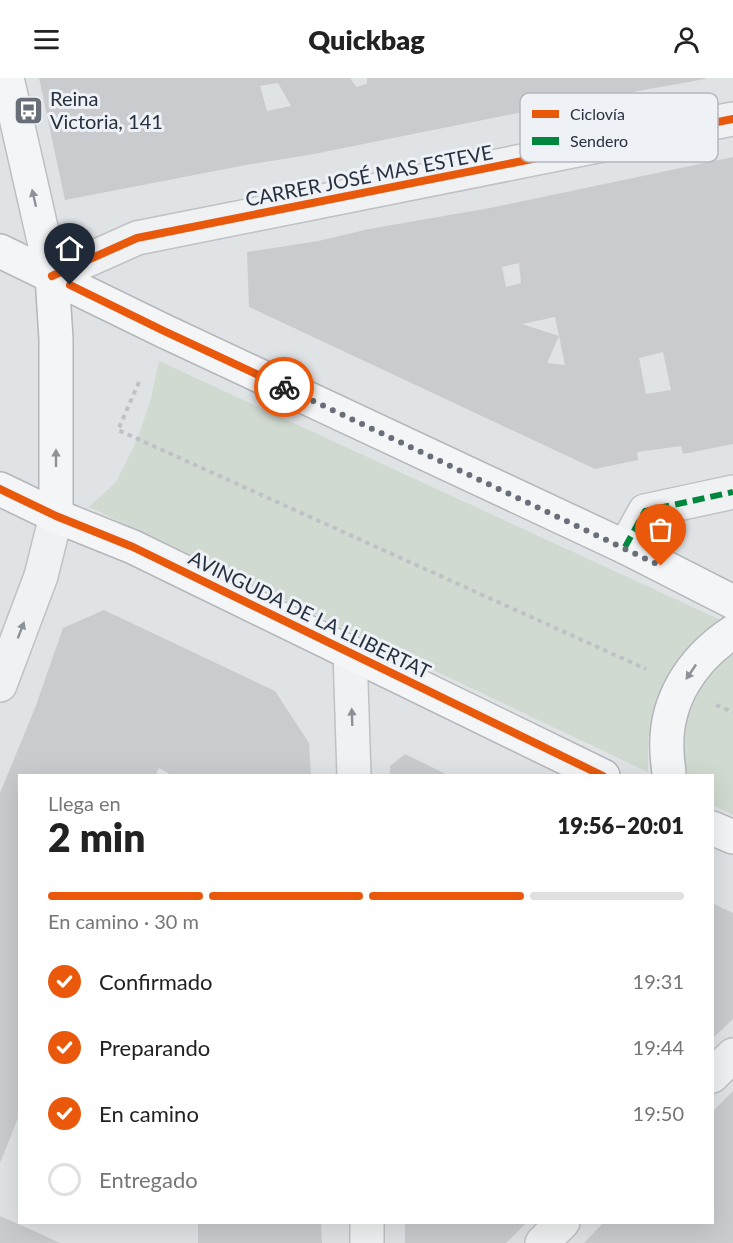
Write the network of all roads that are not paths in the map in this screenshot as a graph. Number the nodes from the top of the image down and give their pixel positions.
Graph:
1 (7, 78) edge
2 (733, 119) edge
3 (718, 122) edge
4 (520, 162) edge
5 (0, 251) edge
6 (52, 276) junction
7 (0, 489) edge
8 (733, 492) edge
9 (56, 516) junction
10 (625, 548) junction
11 (733, 602) edge
12 (733, 632) edge
13 (350, 652) junction
14 (0, 685) edge
15 (354, 774) edge
16 (599, 774) edge
17 (669, 774) edge
18 (714, 829) edge
19 (733, 837) edge
20 (733, 1055) edge
21 (714, 1074) edge
22 (367, 1224) edge
23 (561, 1224) edge
24 (367, 1243) edge
25 (542, 1243) edge

6 -> 1 main road
2 - 3 street, CARRER JOSÉ MAS ESTEVE
4 - 6 street, CARRER JOSÉ MAS ESTEVE
5 - 6 main road
9 -> 6 main road
6 - 10 main road
7 - 9 main road, AVINGUDA DE LA LLIBERTAT
8 - 10 street
9 - 13 main road, AVINGUDA DE LA LLIBERTAT
14 -> 9 street
10 - 11 main road
12 -> 17 main road
15 -> 13 street
13 - 16 main road, AVINGUDA DE LA LLIBERTAT
18 - 19 main road
20 - 21 street
22 - 24 street
23 - 25 street

